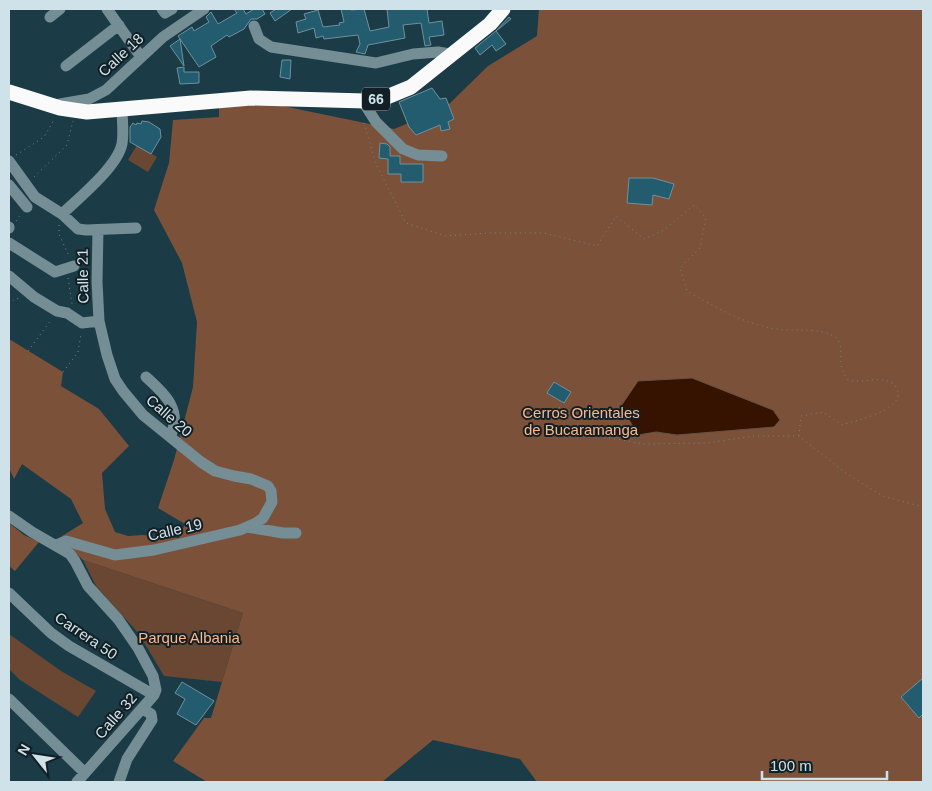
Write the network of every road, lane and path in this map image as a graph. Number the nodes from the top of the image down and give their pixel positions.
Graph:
1 (60, 9) edge
2 (107, 9) edge
3 (162, 9) edge
4 (172, 9) edge
5 (204, 9) edge
6 (503, 9) edge
7 (190, 13) edge
8 (50, 17) dead end
9 (119, 25) junction
10 (254, 26) dead end
11 (450, 54) junction
12 (141, 57) junction
13 (66, 66) dead end
14 (9, 92) edge
15 (362, 100) junction
16 (55, 107) junction
17 (75, 112) junction
18 (363, 118) dead end
19 (124, 120) junction
20 (442, 156) dead end
21 (12, 158) edge
22 (26, 185) junction
23 (9, 186) edge
24 (27, 207) dead end
25 (62, 214) junction
26 (136, 228) dead end
27 (98, 230) junction
28 (9, 243) edge
29 (70, 267) junction
30 (9, 276) edge
31 (57, 311) junction
32 (79, 321) junction
33 (99, 321) junction
34 (28, 351) dead end
35 (63, 372) dead end
36 (146, 377) dead end
37 (559, 407) dead end
38 (799, 436) junction
39 (170, 437) junction
40 (268, 486) joint
41 (923, 507) edge
42 (10, 516) edge
43 (247, 527) junction
44 (296, 533) dead end
45 (56, 545) junction
46 (9, 593) edge
47 (923, 670) edge
48 (920, 674) dead end
49 (154, 694) junction
50 (9, 698) edge
51 (143, 709) junction
52 (86, 773) junction
53 (77, 782) edge
54 (119, 782) edge

1 - 8 street
2 - 9 street
3 - 4 street
5 - 7 street, Calle 18
6 - 11 highway, 66
7 - 12 street, Calle 18
9 - 12 street
9 - 13 street
10 - 11 street
11 - 15 highway, 66
12 - 16 street, Calle 18
14 - 16 highway, 66
15 - 19 highway, 66
15 - 20 street
16 - 17 highway, 66
16 - 21 path
17 - 19 highway, 66
17 - 22 path
18 - 38 path
19 - 25 street
21 - 22 street
22 - 25 street
23 - 24 street
25 - 27 street
25 - 29 path
26 - 27 street
27 - 33 street, Calle 21
28 - 29 street
29 - 32 path
30 - 31 street
31 - 32 street
31 - 34 path
32 - 33 street
32 - 35 path
33 - 39 street, Calle 20
36 - 39 street
37 - 38 path
38 - 41 path
39 - 40 street, Calle 20
40 - 43 street, Calle 19
42 - 45 street, Calle 32
43 - 44 street
43 - 45 street, Calle 19
45 - 49 street, Calle 32
46 - 49 street, Carrera 50
47 - 48 path
49 - 51 street, Calle 32
50 - 52 street
51 - 52 street, Calle 32
51 - 54 street
52 - 53 street, Calle 32

